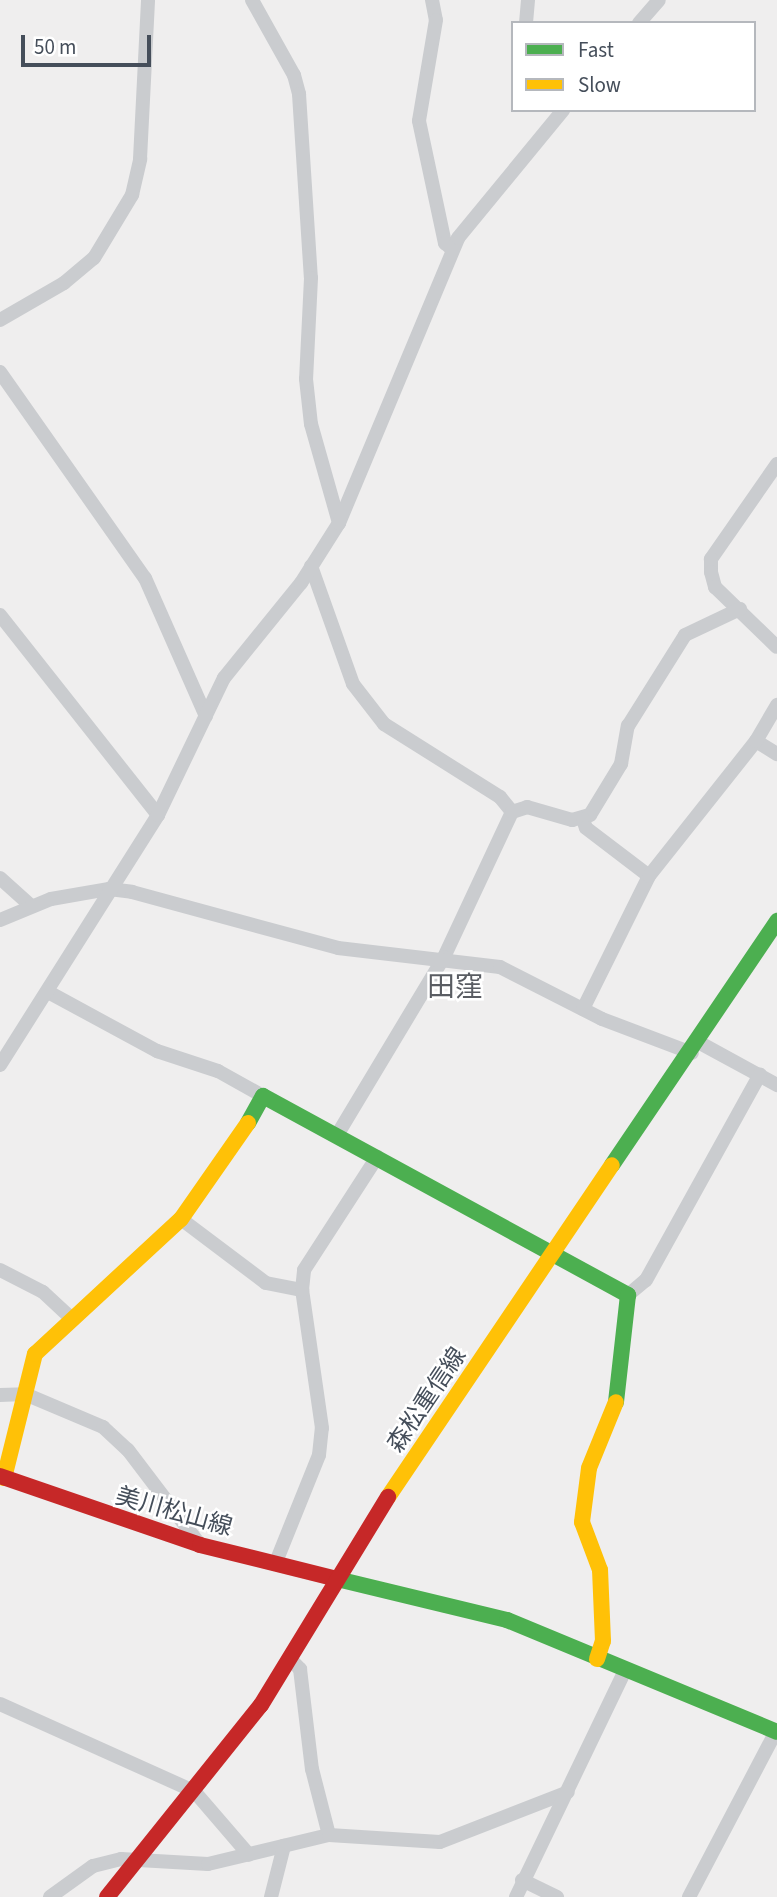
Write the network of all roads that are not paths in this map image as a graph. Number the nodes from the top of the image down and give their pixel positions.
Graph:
1 (148, 0) edge
2 (252, 0) edge
3 (432, 0) edge
4 (528, 0) edge
5 (659, 0) edge
6 (526, 21) edge
7 (641, 21) edge
8 (561, 112) edge
9 (452, 249) junction
10 (0, 320) edge
11 (0, 372) edge
12 (777, 464) edge
13 (339, 523) junction
14 (311, 566) junction
15 (740, 609) junction
16 (0, 615) edge
17 (777, 647) edge
18 (777, 705) edge
19 (206, 716) junction
20 (756, 741) junction
21 (777, 754) edge
22 (512, 812) junction
23 (158, 815) junction
24 (583, 819) junction
25 (649, 876) junction
26 (0, 878) edge
27 (109, 889) junction
28 (30, 905) junction
29 (0, 920) edge
30 (777, 921) edge
31 (444, 957) junction
32 (50, 993) junction
33 (583, 1009) junction
34 (696, 1048) junction
35 (0, 1065) edge
36 (760, 1074) junction
37 (777, 1085) edge
38 (263, 1096) junction
39 (337, 1135) junction
40 (377, 1157) junction
41 (181, 1219) junction
42 (550, 1257) junction
43 (0, 1270) edge
44 (302, 1290) junction
45 (628, 1295) junction
46 (71, 1318) junction
47 (25, 1394) junction
48 (0, 1395) edge
49 (2, 1477) edge
50 (200, 1545) junction
51 (276, 1562) junction
52 (341, 1576) junction
53 (597, 1659) junction
54 (291, 1660) junction
55 (624, 1673) junction
56 (0, 1704) edge
57 (777, 1732) edge
58 (194, 1791) junction
59 (568, 1792) junction
60 (329, 1835) junction
61 (284, 1846) junction
62 (249, 1855) junction
63 (139, 1860) junction
64 (522, 1880) junction
65 (50, 1897) edge
66 (107, 1897) edge
67 (271, 1897) edge
68 (516, 1897) edge
69 (557, 1897) edge
70 (689, 1897) edge

1 - 10 street
2 - 13 street
3 - 9 street
4 - 6 street
5 - 7 street
8 - 9 street
9 - 13 street
11 - 19 street
12 - 15 street
13 - 14 street
14 - 19 street
14 - 22 street
15 - 17 street
15 - 24 street
16 - 23 street
18 - 20 street
19 - 23 street
20 - 21 street
20 - 25 street
22 - 24 street
22 - 31 street
23 - 27 street
24 - 25 street
25 - 33 street
26 - 28 street
27 - 28 street
27 - 31 street
27 - 32 street
28 - 29 street
30 - 34 street, 森松重信線
31 - 33 street
31 - 39 street
32 - 35 street
32 - 38 street
33 - 34 street
34 - 36 street
34 - 42 street, 森松重信線
36 - 37 street
36 - 45 street
38 - 39 street
38 - 41 street
39 - 40 street
40 - 42 street
40 - 44 street
41 - 44 street
41 - 46 street
42 - 45 street
42 - 52 street, 森松重信線
43 - 46 street
44 - 51 street
45 - 53 street
46 - 47 street
47 - 48 street
47 - 49 street
47 - 50 street
49 - 50 street, 美川松山線
50 - 51 street, 美川松山線
51 - 52 street, 美川松山線
52 - 53 street, 美川松山線
52 - 54 street, 森松重信線
53 - 55 street, 美川松山線
54 - 58 street, 森松重信線
54 - 60 street
55 - 57 street, 美川松山線
55 - 59 street
56 - 58 street
57 - 70 street
58 - 62 street
58 - 63 street, 森松重信線
59 - 60 street
59 - 64 street
60 - 61 street
61 - 62 street
61 - 67 street
62 - 63 street
63 - 65 street
63 - 66 street, 森松重信線
64 - 68 street
64 - 69 street

